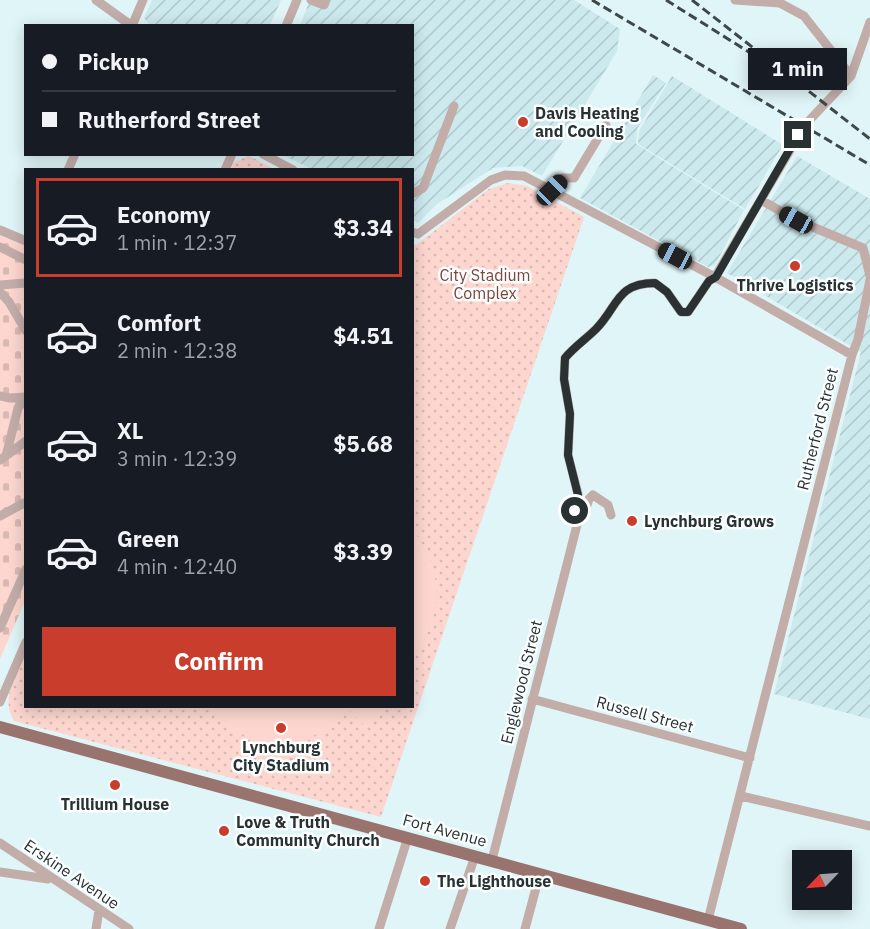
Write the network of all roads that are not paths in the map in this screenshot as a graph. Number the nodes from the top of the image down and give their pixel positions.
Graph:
1 (96, 0) edge
2 (143, 0) edge
3 (297, 0) edge
4 (311, 0) edge
5 (326, 0) edge
6 (735, 0) edge
7 (756, 0) edge
8 (796, 0) edge
9 (797, 12) junction
10 (870, 22) edge
11 (129, 24) edge
12 (133, 24) edge
13 (287, 24) edge
14 (851, 76) junction
15 (454, 106) dead end
16 (606, 125) dead end
17 (267, 156) edge
18 (289, 168) edge
19 (552, 190) junction
20 (414, 193) edge
21 (761, 200) junction
22 (0, 230) edge
23 (414, 233) edge
24 (24, 240) edge
25 (0, 247) edge
26 (24, 259) edge
27 (716, 277) junction
28 (870, 278) edge
29 (24, 284) edge
30 (0, 285) edge
31 (0, 292) edge
32 (24, 328) edge
33 (852, 355) junction
34 (0, 396) edge
35 (24, 397) edge
36 (24, 399) edge
37 (11, 439) junction
38 (24, 442) edge
39 (0, 444) edge
40 (3, 458) edge
41 (24, 503) edge
42 (580, 513) junction
43 (611, 515) dead end
44 (0, 516) edge
45 (24, 574) edge
46 (0, 628) edge
47 (24, 647) edge
48 (532, 699) junction
49 (0, 702) edge
50 (0, 727) edge
51 (750, 758) junction
52 (741, 796) junction
53 (870, 826) edge
54 (408, 837) junction
55 (0, 843) edge
56 (475, 856) junction
57 (492, 860) junction
58 (0, 872) edge
59 (540, 873) junction
60 (51, 879) junction
61 (99, 910) junction
62 (708, 920) junction
63 (96, 929) edge
64 (129, 929) edge
65 (379, 929) edge
66 (450, 929) edge
67 (525, 929) edge
68 (741, 929) edge

1 - 11 street
2 - 12 street
3 - 13 street
4 - 5 street
6 - 7 street
7 - 9 street
8 - 9 street
9 - 14 street
10 - 14 street
14 - 21 street
15 - 20 street
16 - 19 street
17 - 18 street
19 - 23 street, Rutherford Street
19 - 27 street, Rutherford Street
21 - 27 street
21 - 28 street
22 - 24 street
25 - 26 street
27 - 33 street, Rutherford Street
27 - 42 street, Englewood Street
28 - 33 street
29 - 30 street
31 - 32 street
33 - 51 street, Rutherford Street
34 - 35 street
36 - 37 street
37 - 39 street
37 - 40 street
38 - 40 street
41 - 44 street
42 - 43 street
42 - 48 street, Englewood Street
45 - 46 street
47 - 49 street
48 - 51 street, Russell Street
48 - 57 street, Englewood Street
50 - 54 main road, Fort Avenue
51 - 52 street, Rutherford Street
52 - 53 street
52 - 62 street, Rutherford Street
54 - 56 main road, Fort Avenue
54 - 65 street
55 - 60 street, Erskine Avenue
56 - 57 main road, Fort Avenue
56 - 66 street
57 - 59 main road, Fort Avenue
58 - 60 street
59 - 62 main road, Fort Avenue
59 - 67 street
60 - 61 street, Erskine Avenue
61 - 63 street
61 - 64 street, Erskine Avenue
62 - 68 main road, Fort Avenue

